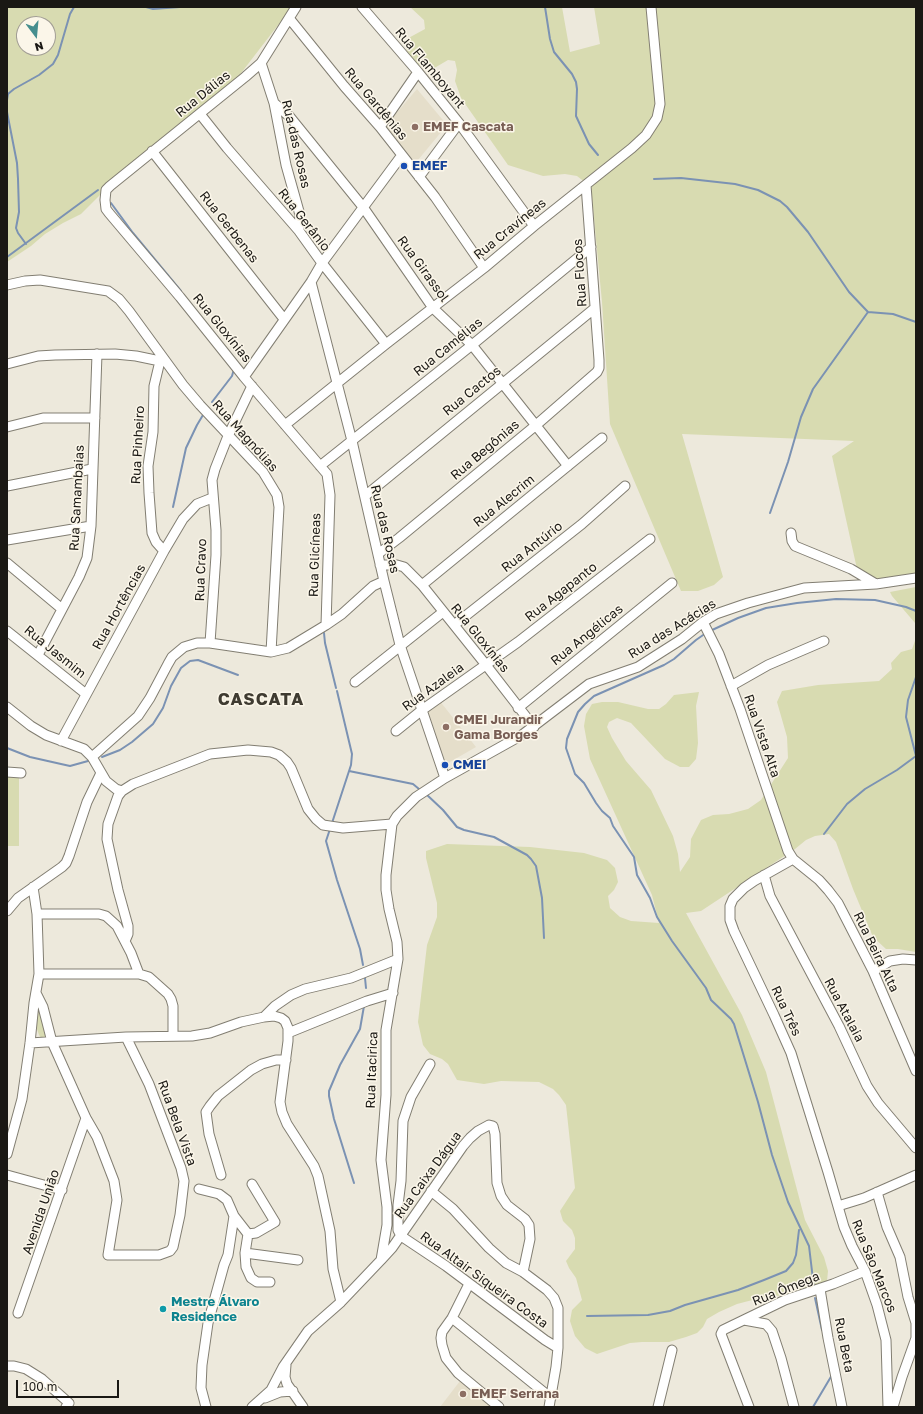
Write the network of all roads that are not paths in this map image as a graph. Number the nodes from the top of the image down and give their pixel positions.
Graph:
1 (296, 7) edge
2 (362, 7) edge
3 (651, 7) edge
4 (288, 18) junction
5 (261, 63) junction
6 (418, 72) junction
7 (274, 103) junction
8 (200, 114) junction
9 (459, 123) junction
10 (380, 127) junction
11 (152, 151) junction
12 (402, 155) junction
13 (419, 177) junction
14 (586, 185) junction
15 (110, 186) joint
16 (363, 207) junction
17 (534, 226) junction
18 (299, 231) junction
19 (591, 247) junction
20 (322, 263) junction
21 (484, 268) junction
22 (311, 282) junction
23 (7, 285) edge
24 (433, 308) junction
25 (595, 308) junction
26 (284, 319) junction
27 (386, 344) junction
28 (472, 345) junction
29 (97, 354) junction
30 (161, 358) junction
31 (599, 360) joint
32 (7, 364) edge
33 (244, 377) junction
34 (338, 384) junction
35 (502, 384) junction
36 (252, 386) junction
37 (95, 418) junction
38 (285, 425) junction
39 (535, 426) junction
40 (7, 427) edge
41 (228, 436) junction
42 (602, 438) dead end
43 (352, 441) junction
44 (320, 466) junction
45 (568, 466) junction
46 (92, 469) junction
47 (329, 484) joint
48 (7, 486) edge
49 (625, 486) dead end
50 (365, 496) junction
51 (212, 498) junction
52 (91, 526) junction
53 (791, 533) dead end
54 (650, 539) dead end
55 (7, 540) edge
56 (164, 551) junction
57 (378, 554) junction
58 (7, 563) edge
59 (380, 565) junction
60 (916, 578) edge
61 (384, 581) junction
62 (672, 583) dead end
63 (876, 584) junction
64 (422, 585) junction
65 (62, 609) junction
66 (443, 612) junction
67 (703, 622) junction
68 (454, 625) junction
69 (326, 626) junction
70 (7, 631) edge
71 (824, 641) dead end
72 (210, 642) junction
73 (400, 645) junction
74 (270, 652) junction
75 (38, 655) junction
76 (486, 665) junction
77 (355, 682) dead end
78 (731, 686) junction
79 (86, 694) junction
80 (7, 707) edge
81 (518, 708) junction
82 (422, 710) junction
83 (534, 727) junction
84 (396, 731) dead end
85 (60, 741) junction
86 (92, 757) junction
87 (7, 772) edge
88 (21, 773) dead end
89 (101, 773) junction
90 (445, 778) junction
91 (122, 792) junction
92 (392, 824) junction
93 (793, 859) junction
94 (764, 875) junction
95 (33, 887) junction
96 (7, 911) edge
97 (36, 914) junction
98 (125, 940) junction
99 (398, 959) junction
100 (916, 960) edge
101 (873, 971) junction
102 (39, 974) junction
103 (139, 974) junction
104 (36, 993) junction
105 (393, 993) junction
106 (264, 1017) junction
107 (288, 1033) junction
108 (173, 1036) junction
109 (126, 1037) junction
110 (52, 1042) junction
111 (30, 1043) junction
112 (286, 1060) junction
113 (430, 1064) dead end
114 (916, 1071) edge
115 (86, 1118) junction
116 (916, 1148) edge
117 (7, 1154) edge
118 (7, 1175) edge
119 (221, 1175) dead end
120 (916, 1175) edge
121 (252, 1184) dead end
122 (199, 1189) dead end
123 (62, 1190) junction
124 (431, 1191) junction
125 (877, 1192) junction
126 (838, 1206) junction
127 (234, 1216) junction
128 (399, 1233) junction
129 (248, 1234) junction
130 (245, 1253) junction
131 (298, 1260) dead end
132 (381, 1260) junction
133 (865, 1271) junction
134 (523, 1272) junction
135 (270, 1282) dead end
136 (469, 1284) junction
137 (820, 1289) junction
138 (341, 1302) junction
139 (18, 1313) dead end
140 (452, 1318) junction
141 (744, 1320) junction
142 (916, 1329) edge
143 (558, 1348) junction
144 (672, 1350) dead end
145 (286, 1362) junction
146 (7, 1366) edge
147 (293, 1391) junction
148 (262, 1399) junction
149 (550, 1402) edge
150 (68, 1405) edge
151 (206, 1407) edge
152 (252, 1407) edge
153 (303, 1407) edge
154 (499, 1407) edge
155 (658, 1407) edge
156 (749, 1407) edge
157 (794, 1407) edge
158 (842, 1407) edge
159 (888, 1407) edge
160 (894, 1407) edge

1 - 4 street, Rua Dálias
2 - 6 street, Rua Flamboyant
3 - 14 street, Rua Cravíneas
4 - 5 street, Rua Dálias
4 - 10 street, Rua Gardênias
5 - 7 street, Rua das Rosas
5 - 8 street, Rua Dálias
6 - 9 street, Rua Flamboyant
6 - 10 street
7 - 16 street, Rua Girassol
7 - 18 street, Rua das Rosas
8 - 11 street, Rua Dálias
8 - 18 street, Rua Gerânio
9 - 13 street
9 - 17 street, Rua Flamboyant
10 - 12 street, Rua Gardênias
11 - 15 street, Rua Dálias
11 - 26 street, Rua Gerbenas
12 - 13 street, Rua Gardênias
12 - 16 street
13 - 21 street, Rua Gardênias
14 - 17 street, Rua Cravíneas
14 - 19 street, Rua Flocos
15 - 33 street, Rua Gloxínias
16 - 20 street
16 - 24 street, Rua Girassol
17 - 21 street, Rua Cravíneas
18 - 20 street, Rua Gerânio
19 - 25 street, Rua Flocos
19 - 28 street, Rua Camélias
20 - 22 street
20 - 27 street, Rua Gerânio
21 - 24 street, Rua Cravíneas
22 - 26 street
22 - 34 street, Rua das Rosas
23 - 30 street, Rua Magnólias
24 - 27 street, Rua Cravíneas
24 - 28 street, Rua Girassol
25 - 31 street, Rua Flocos
25 - 35 street, Rua Cactos
26 - 33 street
27 - 34 street, Rua Cravíneas
28 - 35 street, Rua Girassol
28 - 43 street, Rua Camélias
29 - 30 street
29 - 32 street
29 - 37 street, Rua Samambaias
30 - 41 street, Rua Magnólias
30 - 56 street, Rua Pinheiro
31 - 39 street, Rua Begônias
33 - 36 street, Rua Gloxínias
34 - 38 street, Rua Cravíneas
34 - 43 street, Rua das Rosas
35 - 39 street, Rua Girassol
35 - 50 street, Rua Cactos
36 - 38 street, Rua Gloxínias
36 - 41 street, Rua Cravo
37 - 40 street
37 - 46 street, Rua Samambaias
38 - 44 street, Rua Gloxínias
39 - 45 street, Rua Girassol
39 - 57 street, Rua Begônias
41 - 51 street, Rua Cravo
41 - 74 street, Rua Magnólias
42 - 45 street, Rua Alecrim
43 - 44 street, Rua Camélias
43 - 50 street, Rua das Rosas
44 - 47 street, Rua Gloxínias
45 - 64 street, Rua Alecrim
46 - 48 street
46 - 52 street, Rua Samambaias
47 - 69 street, Rua Glicíneas
49 - 68 street, Rua Antúrio
50 - 57 street, Rua das Rosas
51 - 56 street, Rua Hortências
51 - 72 street, Rua Cravo
52 - 55 street
52 - 65 street, Rua Samambaias
53 - 63 street
54 - 76 street, Rua Agapanto
56 - 79 street, Rua Hortências
57 - 59 street, Rua das Rosas
58 - 65 street
59 - 61 street, Rua das Rosas
59 - 64 street, Rua Gloxínias
60 - 63 street, Rua das Acácias
61 - 69 street
61 - 73 street, Rua das Rosas
62 - 81 street, Rua Angélicas
63 - 67 street, Rua das Acácias
64 - 66 street, Rua Gloxínias
65 - 75 street, Rua Samambaias
66 - 68 street, Rua Gloxínias
66 - 73 street
67 - 78 street, Rua Vista Alta
67 - 83 street, Rua das Acácias
68 - 76 street, Rua Gloxínias
69 - 74 street
70 - 75 street, Rua Jasmim
71 - 78 street
72 - 74 street
72 - 86 street
73 - 77 street
73 - 82 street, Rua das Rosas
75 - 79 street, Rua Jasmim
76 - 81 street, Rua Gloxínias
76 - 82 street, Rua Azaleia
78 - 93 street, Rua Vista Alta
79 - 85 street, Rua Hortências
80 - 85 street
81 - 83 street, Rua Gloxínias
82 - 84 street, Rua Azaleia
82 - 90 street, Rua das Rosas
83 - 90 street, Rua das Acácias
85 - 86 street
86 - 89 street
87 - 88 street
89 - 91 street
89 - 95 street
90 - 92 street, Rua das Acácias
91 - 92 street
91 - 98 street
92 - 99 street, Rua Itacirica
93 - 94 street, Rua Três
93 - 101 street, Rua Beira Alta
94 - 116 street, Rua Atalaia
94 - 126 street, Rua Três
95 - 96 street
95 - 97 street
97 - 98 street
97 - 102 street
98 - 103 street
99 - 105 street, Rua Itacirica
99 - 106 street
100 - 101 street
101 - 114 street, Rua Beira Alta
102 - 103 street
102 - 104 street
103 - 108 street
104 - 110 street
104 - 111 street
105 - 107 street
105 - 132 street, Rua Itacirica
106 - 107 street
106 - 108 street
107 - 112 street
108 - 109 street
109 - 110 street
109 - 115 street, Rua Bela Vista
110 - 111 street
110 - 115 street
111 - 117 street
112 - 119 street, Rua Bela Vista
112 - 138 street
113 - 128 street
115 - 123 street, Avenida União
118 - 123 street
120 - 125 street
121 - 129 street
122 - 127 street
123 - 139 street, Avenida União
124 - 128 street, Rua Caixa Dágua
124 - 134 street
124 - 134 street, Rua Caixa Dágua
125 - 126 street
125 - 142 street
126 - 133 street, Rua São Marcos
127 - 129 street
127 - 151 street
128 - 132 street, Rua Caixa Dágua
128 - 136 street, Rua Altair Siqueira Costa
129 - 130 street
130 - 131 street
130 - 135 street
132 - 138 street
133 - 137 street, Rua Ômega
133 - 159 street, Rua São Marcos
134 - 143 street
136 - 140 street
136 - 143 street, Rua Altair Siqueira Costa
137 - 141 street, Rua Ômega
137 - 158 street, Rua Beta
138 - 145 street
140 - 149 street
140 - 154 street
141 - 156 street, Rua Ômega
141 - 157 street
142 - 160 street
143 - 149 street
144 - 155 street
145 - 147 street
145 - 148 street
146 - 150 street
147 - 148 street
147 - 153 street
148 - 152 street

